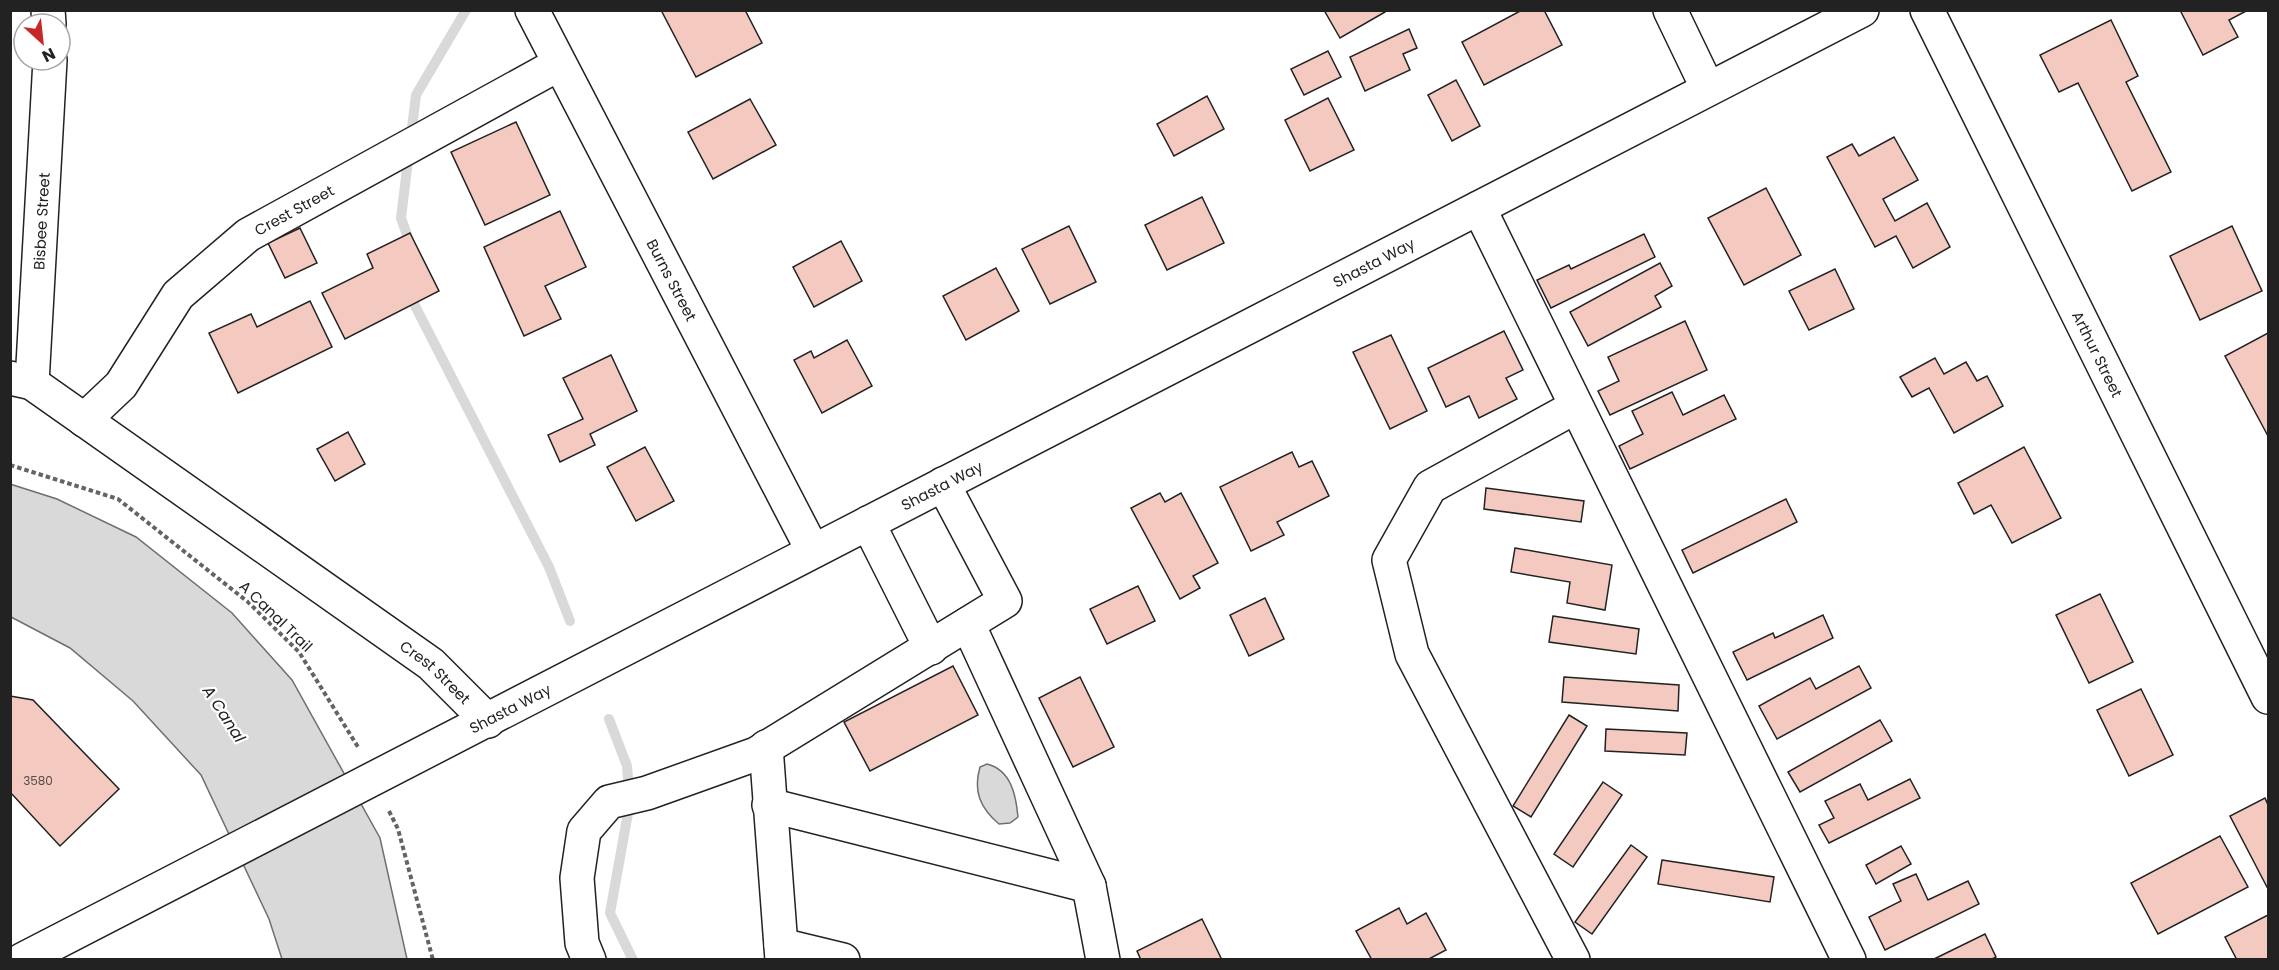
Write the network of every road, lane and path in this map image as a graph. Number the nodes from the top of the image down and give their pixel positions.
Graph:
1 (532, 10) edge
2 (1670, 10) edge
3 (1862, 10) edge
4 (1927, 10) edge
5 (559, 64) junction
6 (49, 72) edge
7 (1708, 89) junction
8 (1479, 208) junction
9 (21, 380) edge
10 (1575, 407) junction
11 (84, 420) junction
12 (10, 465) edge
13 (943, 484) junction
14 (868, 523) junction
15 (813, 551) junction
16 (968, 624) junction
17 (931, 648) junction
18 (2268, 697) edge
19 (488, 721) junction
20 (766, 747) junction
21 (367, 781) junction
22 (770, 805) junction
23 (1089, 886) junction
24 (781, 952) edge
25 (22, 960) edge
26 (433, 960) edge
27 (589, 960) edge
28 (843, 960) edge
29 (1102, 960) edge
30 (1573, 960) edge
31 (1849, 960) edge

1 - 5 street, Burns Street
2 - 7 street
3 - 7 street, Shasta Way
4 - 18 street, Arthur Street
5 - 11 street, Crest Street
5 - 15 street, Burns Street
6 - 9 street, Bisbee Street
7 - 8 street, Shasta Way
8 - 10 street
8 - 13 street, Shasta Way
9 - 11 street, Crest Street
10 - 30 street
10 - 31 street
11 - 19 street, Crest Street
12 - 21 path, A Canal Trail
13 - 14 street, Shasta Way
13 - 16 street
14 - 15 street, Shasta Way
14 - 17 street
15 - 19 street, Shasta Way
16 - 17 street
16 - 23 street
17 - 20 street
19 - 21 street, Shasta Way
20 - 22 street
20 - 27 street
21 - 25 street, Shasta Way
21 - 26 path, A Canal Trail
22 - 23 street
22 - 24 street
23 - 29 street
24 - 28 street

